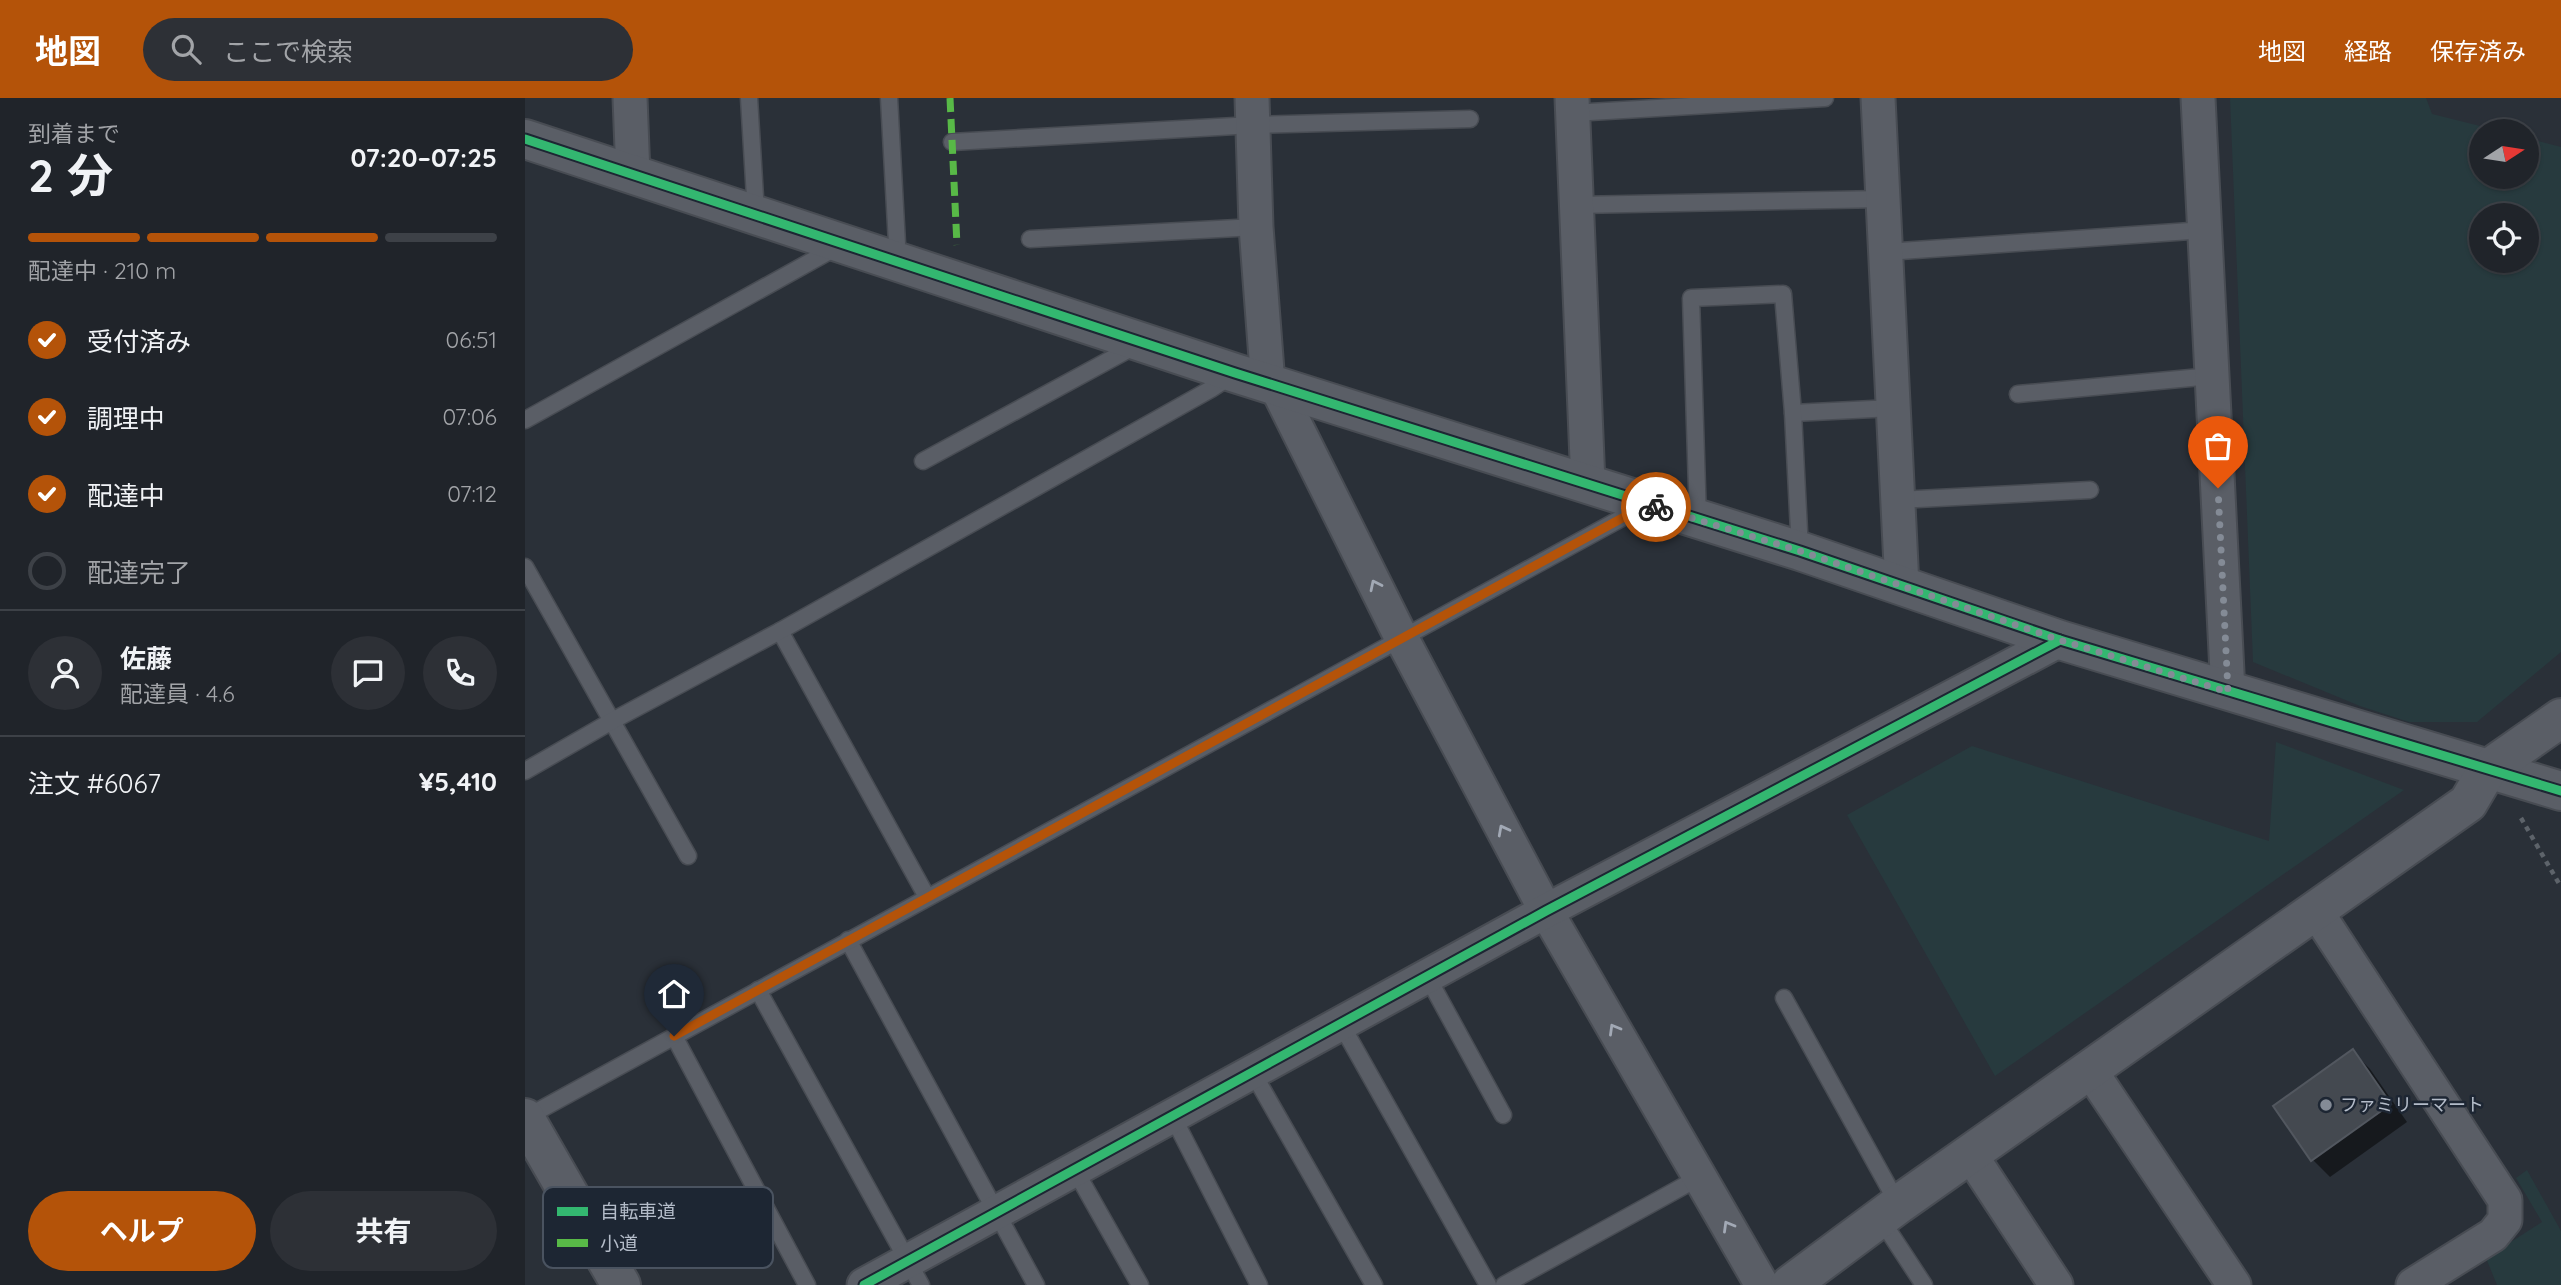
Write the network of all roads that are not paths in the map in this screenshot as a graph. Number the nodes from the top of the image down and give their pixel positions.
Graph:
1 (630, 98) edge
2 (749, 98) edge
3 (888, 98) edge
4 (1825, 98) edge
5 (1878, 98) edge
6 (2198, 98) edge
7 (1573, 105) edge
8 (1252, 112) edge
9 (1470, 119) dead end
10 (525, 139) edge
11 (952, 142) dead end
12 (633, 175) junction
13 (1883, 199) junction
14 (1577, 205) junction
15 (756, 216) junction
16 (1256, 227) junction
17 (2205, 230) junction
18 (1030, 239) dead end
19 (843, 244) junction
20 (1886, 252) junction
21 (898, 262) junction
22 (1142, 342) junction
23 (2212, 376) junction
24 (1260, 381) junction
25 (2018, 394) dead end
26 (1893, 408) junction
27 (1793, 413) junction
28 (525, 420) edge
29 (923, 461) dead end
30 (1588, 484) junction
31 (2090, 490) dead end
32 (1898, 500) junction
33 (1648, 504) junction
34 (1698, 521) junction
35 (1800, 551) junction
36 (525, 567) edge
37 (1902, 586) junction
38 (780, 631) junction
39 (1401, 637) junction
40 (2060, 640) junction
41 (2228, 692) junction
42 (2561, 718) edge
43 (612, 721) junction
44 (2488, 769) junction
45 (525, 772) edge
46 (2561, 791) edge
47 (688, 856) dead end
48 (927, 897) junction
49 (1546, 911) junction
50 (2316, 911) junction
51 (848, 940) junction
52 (1427, 976) junction
53 (758, 990) junction
54 (1784, 998) dead end
55 (1341, 1024) junction
56 (674, 1036) junction
57 (2090, 1070) junction
58 (1253, 1073) junction
59 (1503, 1115) dead end
60 (1173, 1117) junction
61 (525, 1118) edge
62 (1970, 1154) junction
63 (1075, 1170) junction
64 (1700, 1177) junction
65 (565, 1187) edge
66 (755, 1187) edge
67 (1889, 1211) junction
68 (997, 1213) junction
69 (773, 1221) edge
70 (611, 1268) edge
71 (915, 1273) edge
72 (621, 1285) edge
73 (807, 1285) edge
74 (863, 1285) edge
75 (1036, 1285) edge
76 (1140, 1285) edge
77 (1259, 1285) edge
78 (1374, 1285) edge
79 (1488, 1285) edge
80 (1504, 1285) edge
81 (1762, 1285) edge
82 (1790, 1285) edge
83 (1924, 1285) edge
84 (2056, 1285) edge
85 (2234, 1285) edge
86 (2413, 1285) edge

1 - 12 street
2 - 15 lane
3 - 21 lane
4 - 7 lane
5 - 13 street
6 - 17 street
7 - 14 street
8 - 9 lane
8 - 11 lane
8 - 16 street
10 - 12 street
12 - 15 street
13 - 14 lane
13 - 20 street
14 - 30 street
15 - 19 street
16 - 18 lane
16 - 24 street
17 - 20 lane
17 - 23 street
19 - 21 street
19 - 28 lane
20 - 26 street
21 - 22 street
22 - 24 street
22 - 29 lane
23 - 25 lane
23 - 41 street
24 - 30 street
24 - 38 lane
39 -> 24 street
26 - 27 lane
26 - 32 street
27 - 34 lane
27 - 35 lane
30 - 33 street
31 - 32 lane
32 - 37 street
33 - 34 street
33 - 39 lane
34 - 35 street
35 - 37 street
36 - 43 lane
37 - 40 street
38 - 43 lane
38 - 48 lane
39 - 48 lane
49 -> 39 street
40 - 41 street
40 - 49 street
41 - 44 street
42 - 44 street
43 - 45 lane
43 - 47 lane
44 - 46 street
44 - 50 street
48 - 51 lane
49 - 52 street
64 -> 49 street
50 - 57 street
50 - 86 street
51 - 53 lane
51 - 68 lane
52 - 55 street
52 - 59 lane
53 - 56 lane
53 - 71 lane
54 - 67 lane
55 - 58 street
55 - 79 lane
56 - 61 lane
56 - 66 lane
57 - 62 street
57 - 85 street
58 - 60 street
58 - 78 lane
60 - 63 street
60 - 77 lane
61 - 65 street
62 - 67 street
62 - 84 street
63 - 68 street
63 - 76 lane
64 - 80 lane
81 -> 64 street
67 - 82 street
67 - 83 lane
68 - 71 street
68 - 75 lane
69 - 73 lane
70 - 72 street
71 - 74 street

